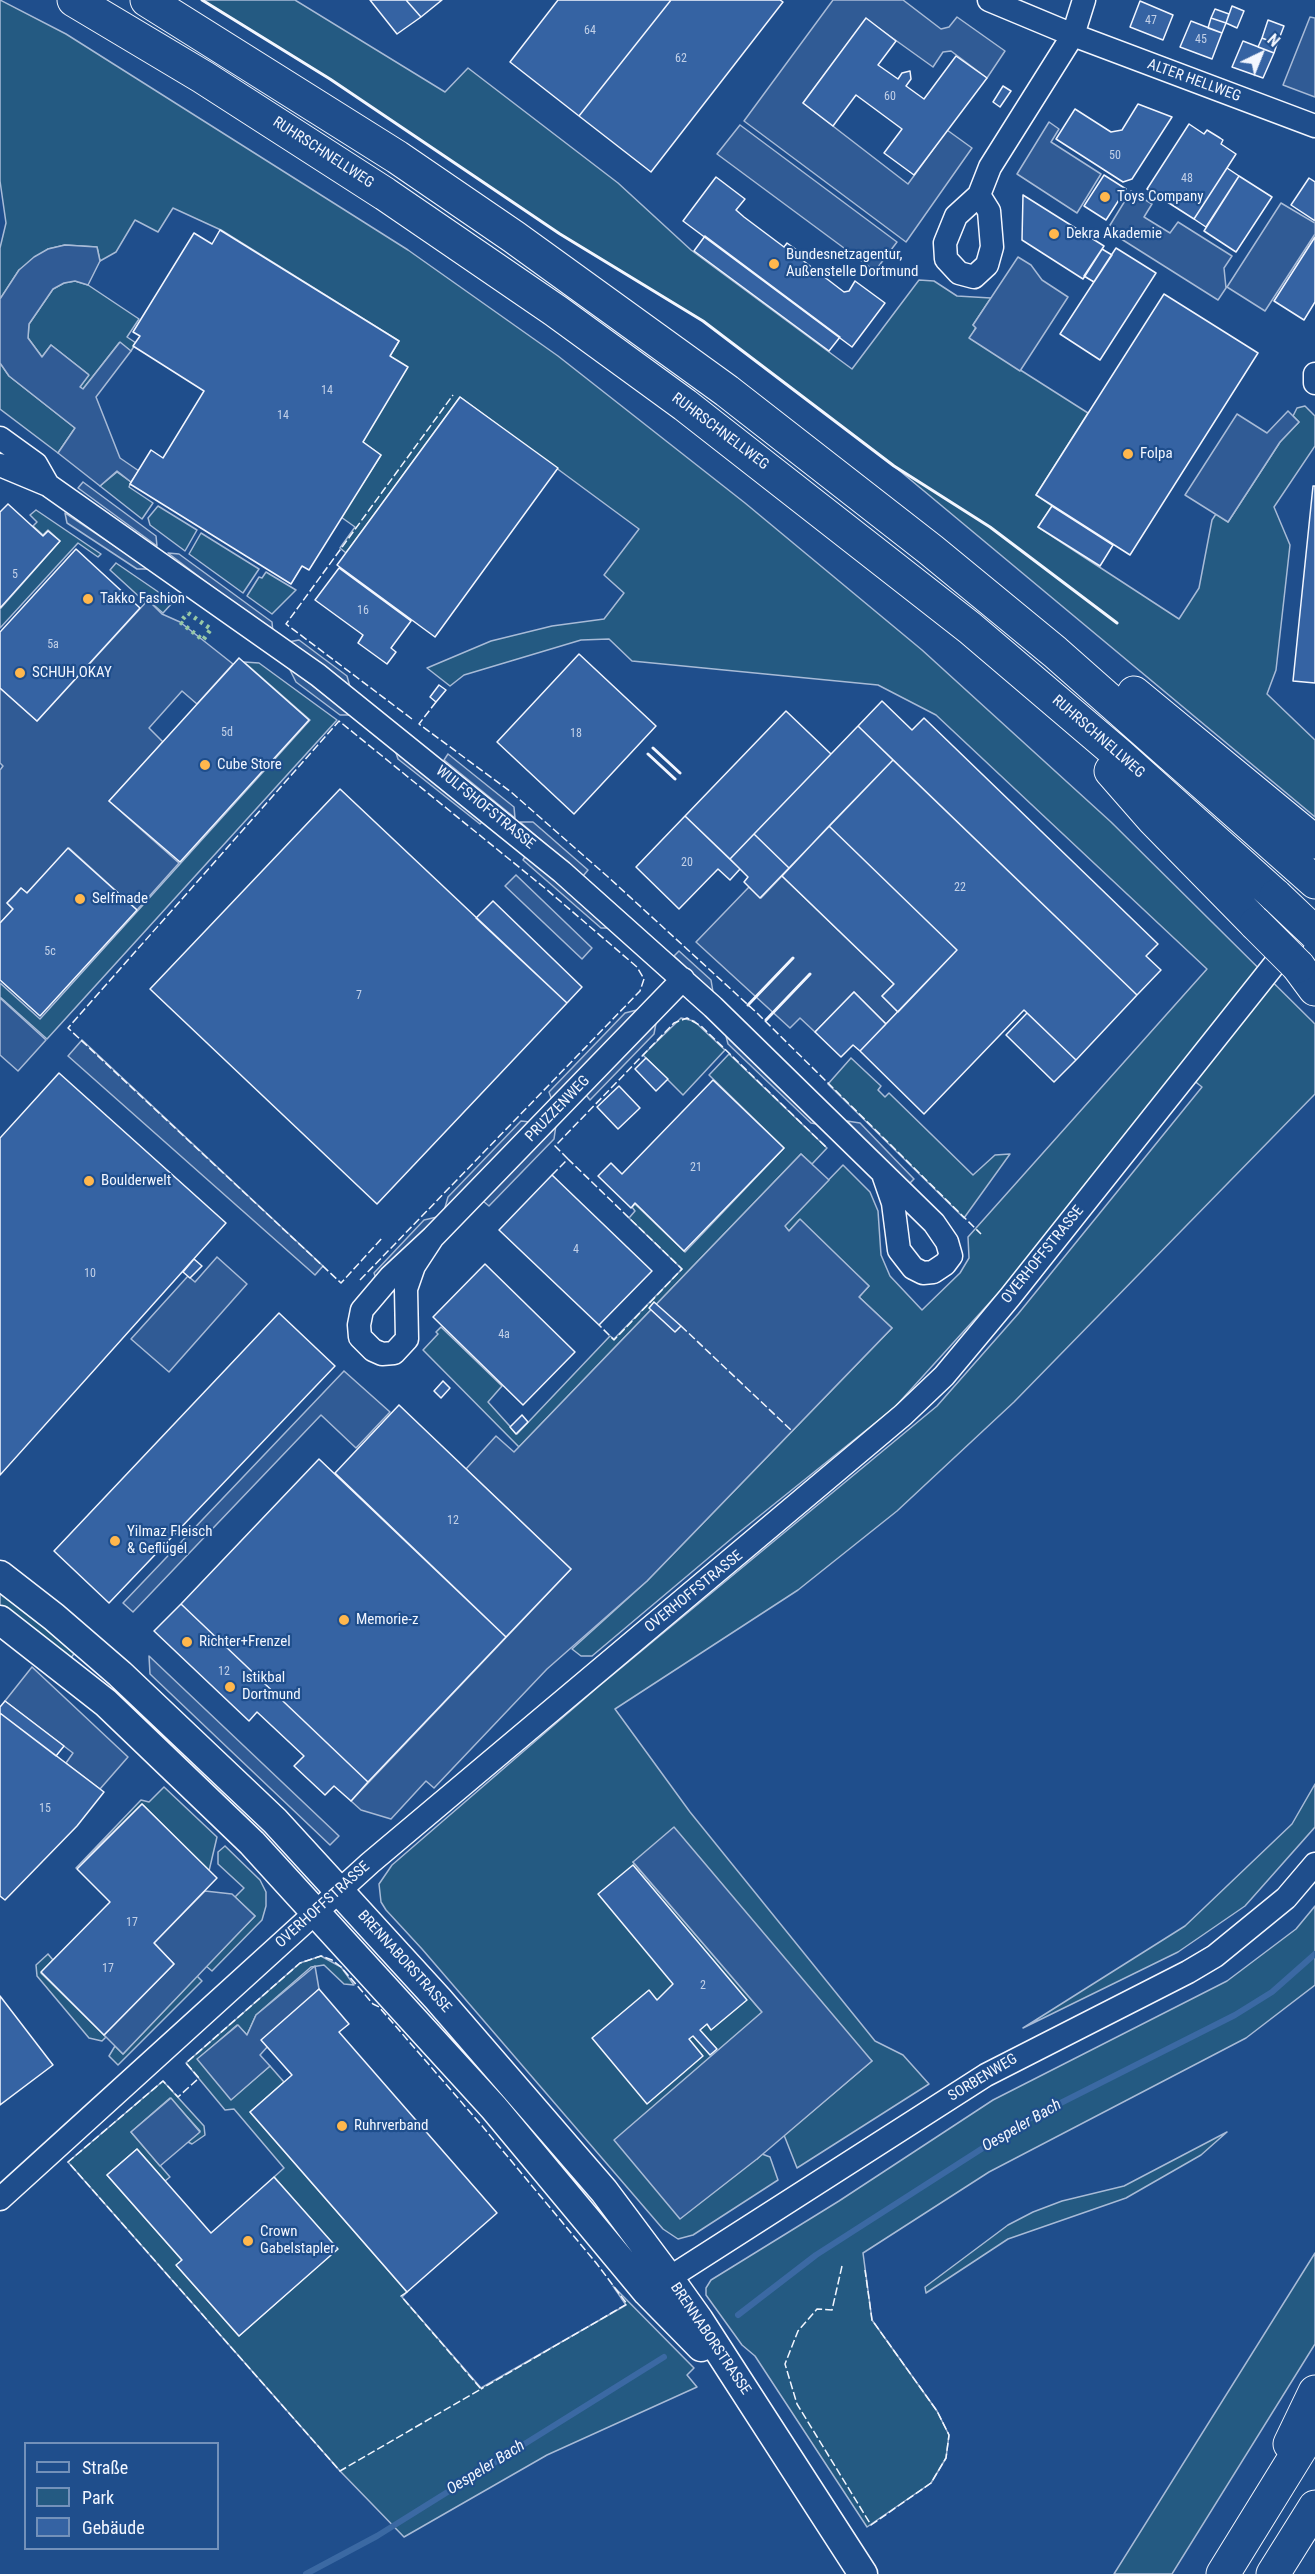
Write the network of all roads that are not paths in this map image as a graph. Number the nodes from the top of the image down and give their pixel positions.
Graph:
1 (74, 0) edge
2 (147, 0) edge
3 (989, 0) edge
4 (1084, 0) edge
5 (1073, 35) junction
6 (1315, 126) edge
7 (979, 195) dead end
8 (1315, 374) edge
9 (1315, 383) edge
10 (0, 438) edge
11 (0, 465) edge
12 (48, 485) junction
13 (1015, 666) junction
14 (1310, 864) edge
15 (1315, 914) edge
16 (1315, 933) edge
17 (683, 979) junction
18 (1310, 980) edge
19 (885, 1177) dead end
20 (433, 1237) junction
21 (0, 1575) edge
22 (0, 1620) edge
23 (97, 1654) junction
24 (74, 1677) junction
25 (1315, 1864) edge
26 (339, 1892) junction
27 (316, 1912) junction
28 (0, 2199) edge
29 (658, 2285) junction
30 (1315, 2392) edge
31 (1315, 2425) edge
32 (1315, 2507) edge
33 (1251, 2527) junction
34 (1315, 2550) edge
35 (863, 2574) edge
36 (1223, 2574) edge
37 (1273, 2574) edge
38 (1299, 2574) edge

1 - 13 highway, RUHRSCHNELLWEG
2 - 14 highway
3 - 5 street, ALTER HELLWEG
4 - 5 street
5 - 6 street, ALTER HELLWEG
5 - 7 street
8 - 9 street
10 - 12 street, WULFSHOFSTRASSE
11 - 12 street, WULFSHOFSTRASSE
12 - 17 street, WULFSHOFSTRASSE
13 - 16 highway, RUHRSCHNELLWEG, bridge
13 - 18 highway, bridge
15 - 26 street, OVERHOFFSTRASSE
17 - 19 street, WULFSHOFSTRASSE
17 - 20 street, PRUZZENWEG
20 - 20 street, PRUZZENWEG
21 - 23 main road, BRENNABORSTRASSE
22 - 24 main road, BRENNABORSTRASSE
23 - 24 main road
23 - 26 main road, BRENNABORSTRASSE
24 - 27 main road, BRENNABORSTRASSE
25 - 29 street, SORBENWEG
26 - 27 street, OVERHOFFSTRASSE
26 - 29 main road, BRENNABORSTRASSE
27 - 28 street, OVERHOFFSTRASSE
27 - 29 main road, BRENNABORSTRASSE
29 - 35 main road, BRENNABORSTRASSE
30 - 33 highway
31 - 33 highway
32 - 37 highway
33 - 36 highway
34 - 38 highway

